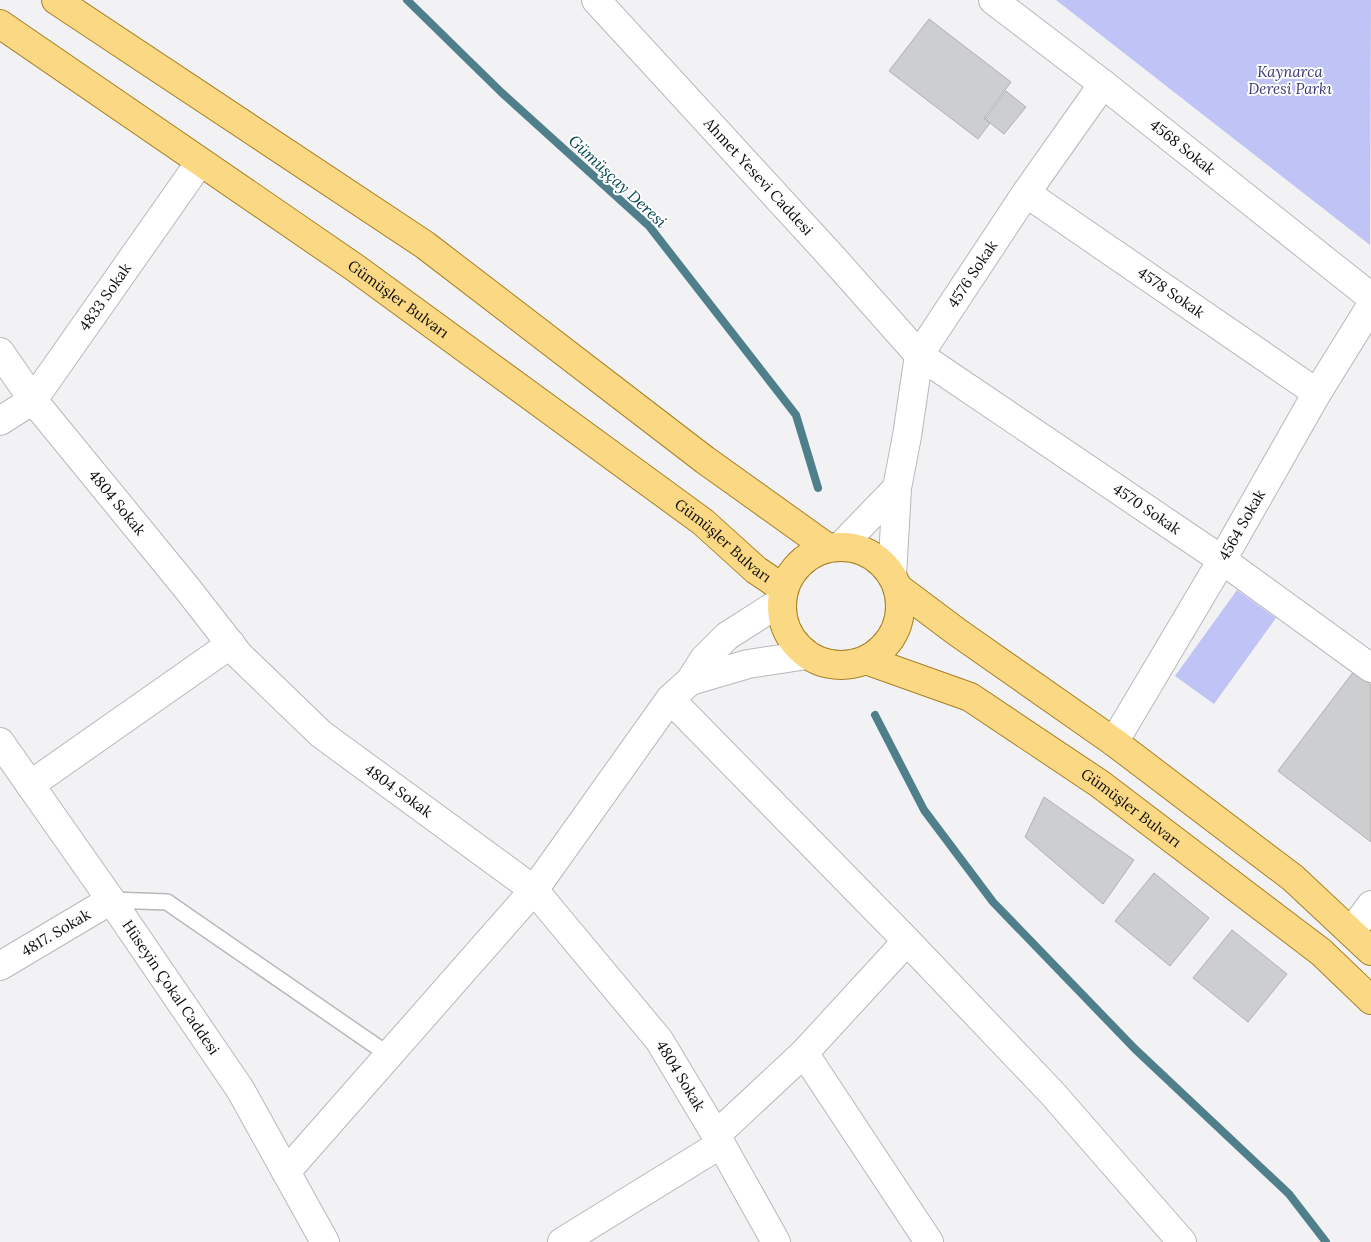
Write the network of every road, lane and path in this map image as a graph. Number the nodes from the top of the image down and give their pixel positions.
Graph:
1 (56, 0) edge
2 (596, 0) edge
3 (993, 0) edge
4 (0, 24) edge
5 (1103, 84) junction
6 (200, 162) junction
7 (1026, 193) junction
8 (1371, 296) edge
9 (1371, 306) edge
10 (0, 352) edge
11 (919, 355) junction
12 (1317, 393) junction
13 (33, 400) junction
14 (0, 421) edge
15 (897, 488) junction
16 (834, 547) junction
17 (1222, 560) junction
18 (894, 581) junction
19 (783, 595) junction
20 (230, 644) junction
21 (807, 655) junction
22 (866, 660) junction
23 (1371, 668) edge
24 (690, 681) junction
25 (670, 699) junction
26 (0, 742) edge
27 (1114, 742) junction
28 (30, 785) junction
29 (534, 890) junction
30 (111, 900) junction
31 (1371, 905) edge
32 (1351, 932) junction
33 (907, 941) junction
34 (1371, 951) edge
35 (0, 966) edge
36 (1371, 1000) edge
37 (804, 1053) junction
38 (389, 1055) junction
39 (718, 1140) junction
40 (286, 1172) junction
41 (326, 1242) edge
42 (562, 1242) edge
43 (776, 1242) edge
44 (929, 1242) edge
45 (1182, 1242) edge

1 - 16 main road
2 - 11 street, Ahmet Yesevi Caddesi
3 - 5 street, 4568 Sokak
4 - 6 main road, Gümüşler Bulvarı
5 - 7 street, 4576 Sokak
5 - 8 street, 4568 Sokak
6 - 13 street, 4833 Sokak
6 - 19 main road, Gümüşler Bulvarı
7 - 11 street, 4576 Sokak
7 - 12 street, 4578 Sokak
9 - 12 street, 4564 Sokak
10 - 13 street, 4804 Sokak
11 - 15 street, 4576 Sokak
11 - 17 street, 4570 Sokak
12 - 17 street, 4564 Sokak
13 - 14 street, 4833 Sokak
13 - 20 street, 4804 Sokak
15 - 16 street
15 - 18 street, 4576 Sokak
16 - 18 main road
16 - 19 main road
17 - 23 street, 4570 Sokak
17 - 27 street, 4564 Sokak
18 - 22 main road
18 - 27 main road
19 - 21 main road
19 - 24 street
20 - 28 street
20 - 29 street, 4804 Sokak
21 - 22 main road
21 - 24 street
22 - 36 main road, Gümüşler Bulvarı
24 - 25 street
25 - 29 street
25 - 33 street
26 - 28 street, Hüseyin Çokal Caddesi
27 - 32 main road
28 - 30 street, Hüseyin Çokal Caddesi
29 - 38 street
29 - 39 street, 4804 Sokak
30 - 35 street, 4817. Sokak
30 - 38 lane
30 - 40 street, Hüseyin Çokal Caddesi
31 - 32 street
32 - 34 main road
33 - 37 street
33 - 45 street
37 - 39 street
37 - 44 street
38 - 40 street
39 - 42 street
39 - 43 street, 4804 Sokak
40 - 41 street, Hüseyin Çokal Caddesi

